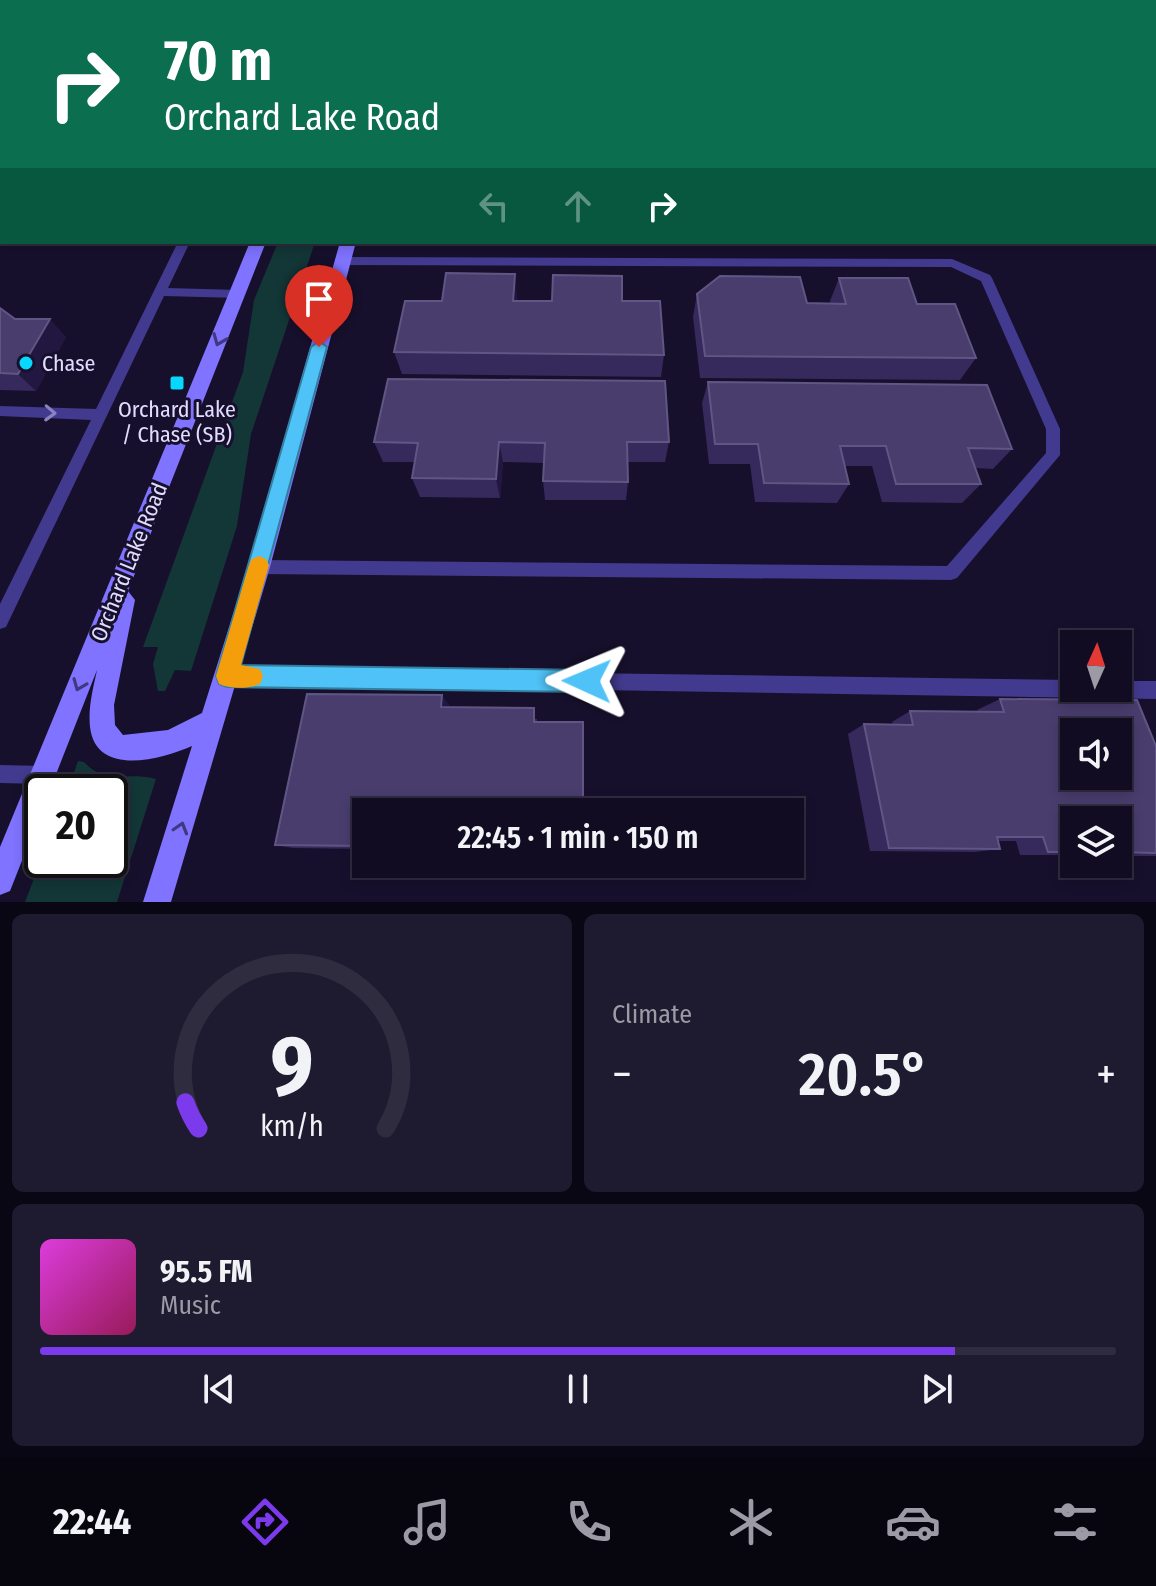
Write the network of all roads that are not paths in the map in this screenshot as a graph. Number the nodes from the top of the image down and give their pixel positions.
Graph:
1 (183, 244) edge
2 (257, 244) edge
3 (343, 248) edge
4 (161, 292) junction
5 (238, 294) junction
6 (0, 411) edge
7 (100, 415) junction
8 (134, 550) junction
9 (259, 567) junction
10 (0, 621) edge
11 (227, 676) junction
12 (1156, 690) edge
13 (214, 720) junction
14 (0, 774) edge
15 (43, 774) edge
16 (24, 775) edge
17 (24, 822) edge
18 (0, 881) edge
19 (157, 902) edge

1 - 4 lane
2 - 5 main road, Orchard Lake Road
3 - 9 main road
3 - 9 lane
4 - 5 lane
4 - 7 lane
5 -> 8 main road, Orchard Lake Road
6 -> 7 lane
7 - 10 lane
8 - 13 main road
8 -> 15 main road, Orchard Lake Road
9 - 11 main road
11 - 12 lane
11 - 13 main road
19 -> 13 main road
14 - 16 lane
17 - 18 main road, Orchard Lake Road

